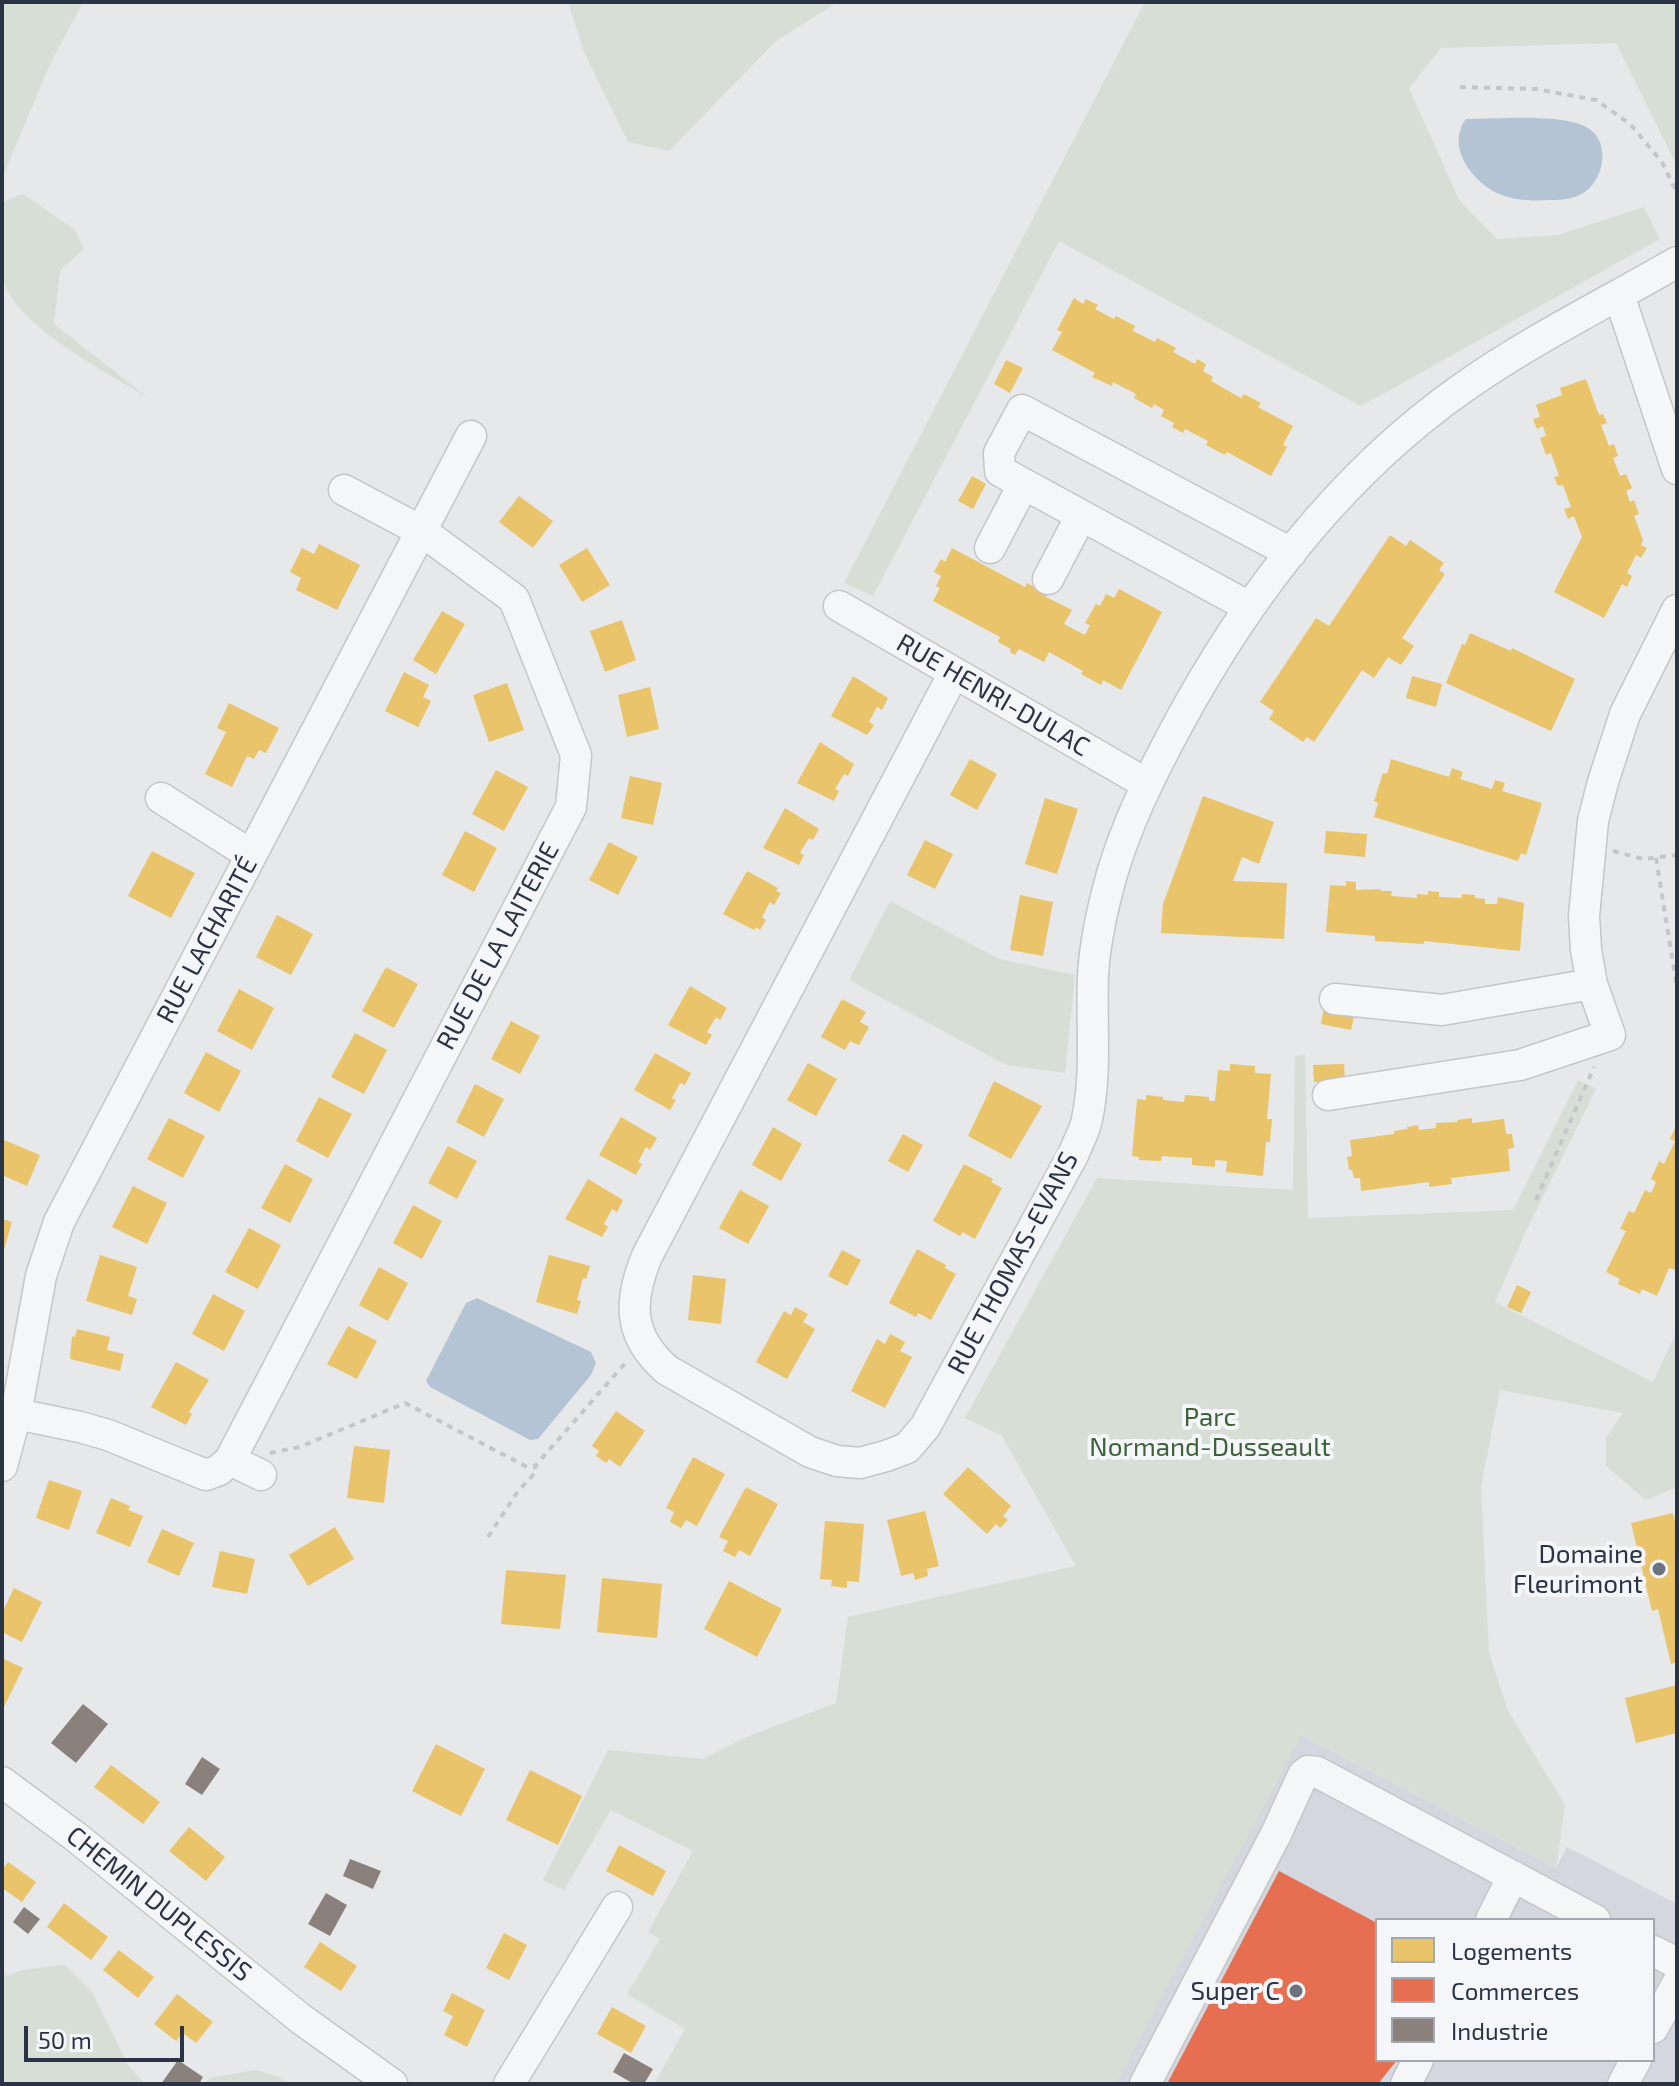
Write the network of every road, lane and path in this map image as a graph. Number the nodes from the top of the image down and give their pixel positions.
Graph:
1 (1460, 87) dead end
2 (1677, 193) edge
3 (1677, 262) edge
4 (1619, 295) junction
5 (471, 436) dead end
6 (1677, 469) edge
7 (1023, 485) junction
8 (344, 490) dead end
9 (1081, 516) junction
10 (423, 532) junction
11 (990, 548) dead end
12 (1291, 553) junction
13 (1048, 579) dead end
14 (839, 606) dead end
15 (1249, 607) junction
16 (1677, 610) edge
17 (954, 673) junction
18 (1147, 784) junction
19 (161, 798) dead end
20 (1591, 846) junction
21 (251, 855) junction
22 (1677, 855) edge
23 (1656, 858) junction
24 (1592, 984) junction
25 (1677, 988) edge
26 (1335, 999) dead end
27 (1610, 1035) junction
28 (1328, 1095) dead end
29 (1536, 1200) dead end
30 (642, 1343) junction
31 (9, 1413) edge
32 (230, 1460) junction
33 (2, 1466) edge
34 (535, 1466) junction
35 (261, 1475) dead end
36 (488, 1537) dead end
37 (2, 1782) edge
38 (1513, 1876) junction
39 (617, 1907) dead end
40 (1492, 1918) edge
41 (1591, 1918) edge
42 (1655, 1952) edge
43 (1677, 1963) edge
44 (1677, 1984) edge
45 (1655, 2024) edge
46 (1417, 2062) edge
47 (1635, 2062) edge
48 (392, 2084) edge
49 (509, 2084) edge
50 (1145, 2084) edge
51 (1406, 2084) edge
52 (1623, 2084) edge

1 - 2 path
3 - 4 street, RUE THOMAS-EVANS
4 - 6 street
4 - 12 street, RUE THOMAS-EVANS
5 - 10 street, RUE LACHARITÉ
7 - 9 street
7 - 11 street
7 - 12 street
8 - 10 street, RUE DE LA LAITERIE
9 - 13 street
9 - 15 street
10 - 21 street, RUE LACHARITÉ
10 - 32 street, RUE DE LA LAITERIE
12 - 15 street, RUE THOMAS-EVANS
14 - 17 street, RUE HENRI-DULAC
15 - 18 street, RUE THOMAS-EVANS
16 - 20 street
17 - 18 street, RUE HENRI-DULAC
17 - 30 street
18 - 30 street, RUE THOMAS-EVANS
19 - 21 street
20 - 23 path
20 - 24 street
21 - 31 street, RUE LACHARITÉ
22 - 23 path
23 - 25 path
24 - 26 street
24 - 27 street
27 - 28 street
27 - 29 path
30 - 34 path
31 - 32 street
31 - 33 street, RUE LACHARITÉ
32 - 34 path
32 - 35 street
34 - 36 path
37 - 48 street, CHEMIN DUPLESSIS
38 - 40 street
38 - 41 street
38 - 50 street
39 - 49 street
42 - 43 street
44 - 45 street
46 - 51 street
47 - 52 street

